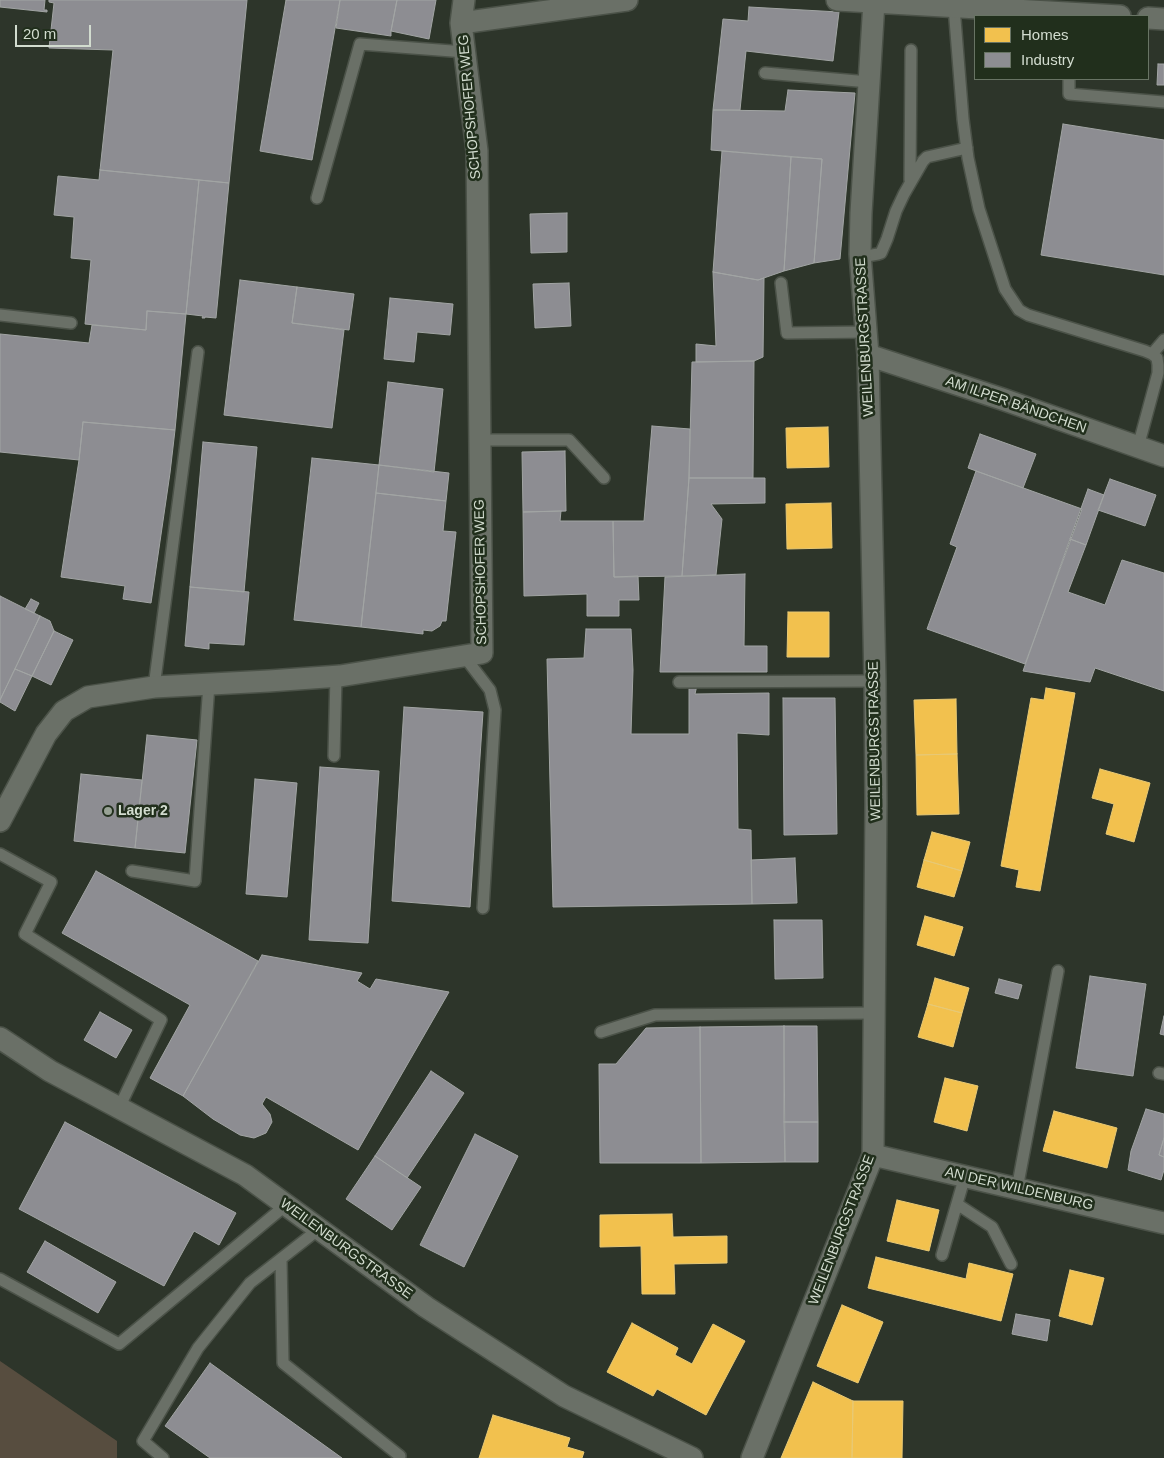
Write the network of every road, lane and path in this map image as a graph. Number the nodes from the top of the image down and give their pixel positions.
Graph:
1 (464, 0) edge
2 (627, 0) edge
3 (837, 0) edge
4 (874, 2) junction
5 (954, 7) junction
6 (1066, 15) edge
7 (1149, 18) edge
8 (1164, 19) edge
9 (461, 23) junction
10 (910, 50) dead end
11 (465, 52) junction
12 (765, 73) dead end
13 (1069, 80) edge
14 (869, 82) junction
15 (1164, 102) edge
16 (967, 148) junction
17 (910, 182) junction
18 (317, 198) dead end
19 (860, 256) junction
20 (781, 283) dead end
21 (0, 315) edge
22 (70, 323) dead end
23 (866, 332) junction
24 (1164, 340) edge
25 (198, 352) dead end
26 (1152, 354) junction
27 (868, 355) junction
28 (480, 440) junction
29 (1138, 447) junction
30 (1164, 456) edge
31 (604, 478) dead end
32 (464, 656) junction
33 (336, 676) junction
34 (875, 681) junction
35 (679, 682) dead end
36 (209, 684) junction
37 (154, 687) junction
38 (334, 756) dead end
39 (0, 821) edge
40 (0, 854) edge
41 (132, 871) dead end
42 (483, 908) dead end
43 (1058, 971) dead end
44 (875, 1013) junction
45 (602, 1032) dead end
46 (0, 1038) edge
47 (119, 1108) junction
48 (873, 1155) junction
49 (965, 1176) junction
50 (1017, 1189) junction
51 (956, 1204) junction
52 (286, 1205) junction
53 (1164, 1223) edge
54 (319, 1229) junction
55 (942, 1255) dead end
56 (281, 1259) junction
57 (1011, 1264) dead end
58 (0, 1279) edge
59 (400, 1456) dead end
60 (163, 1458) edge
61 (692, 1458) edge
62 (752, 1458) edge

1 - 9 street, SCHOPSHOFER WEG
2 - 9 street
3 - 4 street
4 - 5 street
4 - 14 street, WEILENBURGSTRASSE
5 - 6 street
5 - 16 lane
7 - 8 street
9 - 11 street, SCHOPSHOFER WEG
10 - 17 lane
11 - 18 lane
11 - 28 street, SCHOPSHOFER WEG
12 - 14 lane
13 - 15 lane
14 - 19 street, WEILENBURGSTRASSE
16 - 17 lane
16 - 26 lane
17 - 19 lane
19 - 23 street, WEILENBURGSTRASSE
20 - 23 lane
21 - 22 lane
23 - 27 street, WEILENBURGSTRASSE
24 - 26 lane
25 - 37 lane
26 - 29 lane
27 - 29 street, AM ILPER BÄNDCHEN
27 - 34 street, WEILENBURGSTRASSE
28 - 31 lane
28 - 32 street, SCHOPSHOFER WEG
29 - 30 street, AM ILPER BÄNDCHEN
32 - 33 street, SCHOPSHOFER WEG
32 - 42 lane
33 - 36 street, SCHOPSHOFER WEG
33 - 38 lane
34 - 35 lane
34 - 44 street, WEILENBURGSTRASSE
36 - 37 street, SCHOPSHOFER WEG
36 - 41 lane
37 - 39 street, SCHOPSHOFER WEG
40 - 47 lane
43 - 50 lane
44 - 45 lane
44 - 48 street, WEILENBURGSTRASSE
46 - 47 street, WEILENBURGSTRASSE
47 - 52 street, WEILENBURGSTRASSE
48 - 49 street, AN DER WILDENBURG
48 - 62 street, WEILENBURGSTRASSE
49 - 50 street, AN DER WILDENBURG
49 - 51 lane
50 - 53 street, AN DER WILDENBURG
51 - 55 lane
51 - 57 lane
52 - 54 street, WEILENBURGSTRASSE
52 - 58 lane
54 - 56 lane
54 - 61 street, WEILENBURGSTRASSE
56 - 59 lane
56 - 60 lane

